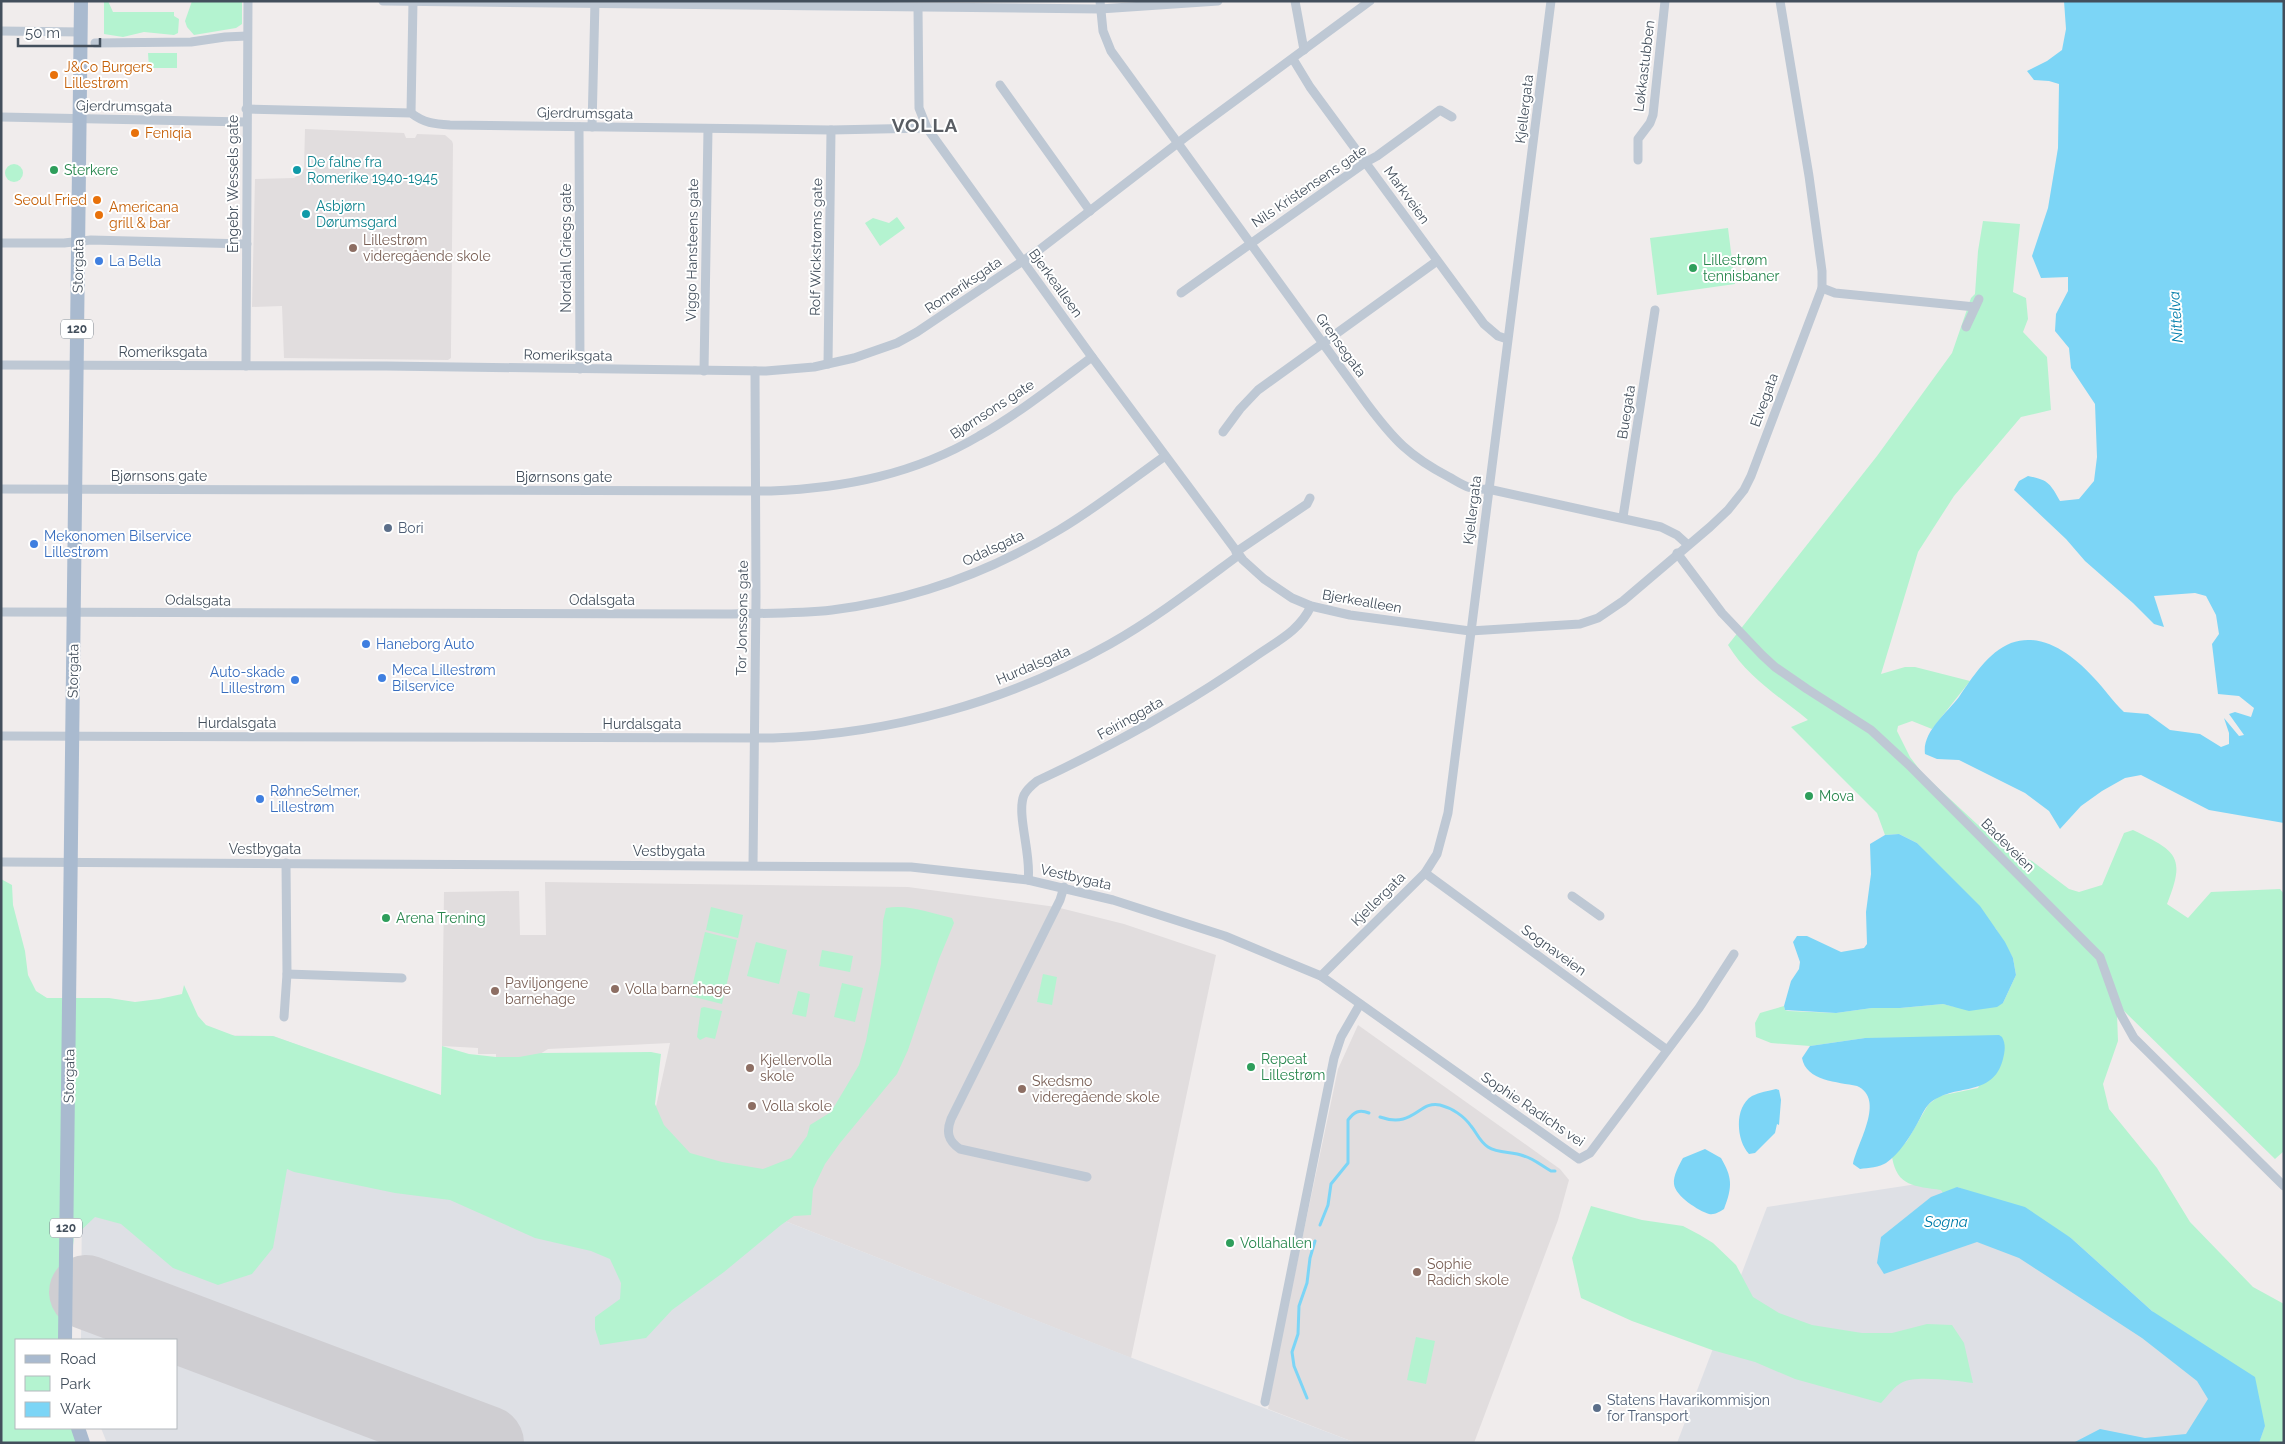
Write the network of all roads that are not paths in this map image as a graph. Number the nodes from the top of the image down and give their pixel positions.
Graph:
1 (81, 1) edge
2 (248, 1) edge
3 (383, 1) edge
4 (413, 1) edge
5 (1218, 1) edge
6 (1295, 1) edge
7 (1370, 1) edge
8 (1551, 1) edge
9 (1665, 1) edge
10 (1780, 1) edge
11 (595, 2) edge
12 (784, 3) edge
13 (973, 4) edge
14 (1100, 5) edge
15 (918, 8) junction
16 (1, 31) edge
17 (81, 32) junction
18 (247, 36) junction
19 (95, 44) dead end
20 (1304, 50) junction
21 (1293, 59) junction
22 (1000, 85) dead end
23 (246, 109) junction
24 (411, 113) junction
25 (1452, 117) dead end
26 (1, 118) edge
27 (80, 118) junction
28 (246, 122) junction
29 (578, 127) junction
30 (592, 127) junction
31 (927, 128) junction
32 (708, 129) junction
33 (831, 130) junction
34 (1177, 144) junction
35 (1638, 160) dead end
36 (1366, 162) junction
37 (1090, 211) junction
38 (78, 242) junction
39 (1250, 242) junction
40 (1, 243) edge
41 (247, 244) junction
42 (1024, 261) junction
43 (1438, 261) junction
44 (1822, 288) junction
45 (1181, 293) dead end
46 (1655, 310) dead end
47 (1966, 327) dead end
48 (1507, 339) junction
49 (1322, 342) junction
50 (1092, 357) junction
51 (828, 364) junction
52 (1, 366) edge
53 (77, 366) junction
54 (246, 366) junction
55 (580, 369) junction
56 (704, 371) junction
57 (755, 371) junction
58 (1224, 432) dead end
59 (1164, 456) junction
60 (1, 489) edge
61 (76, 489) junction
62 (1488, 489) junction
63 (756, 491) junction
64 (1310, 498) dead end
65 (1623, 518) junction
66 (1687, 544) junction
67 (1677, 553) junction
68 (1238, 554) junction
69 (1311, 606) junction
70 (1, 612) edge
71 (74, 612) junction
72 (756, 614) junction
73 (1470, 631) junction
74 (1, 736) edge
75 (72, 736) junction
76 (754, 738) junction
77 (1, 862) edge
78 (71, 862) junction
79 (286, 863) junction
80 (753, 864) junction
81 (1425, 873) junction
82 (1028, 880) junction
83 (1064, 887) junction
84 (1572, 896) dead end
85 (1600, 916) dead end
86 (1734, 954) dead end
87 (287, 974) junction
88 (1321, 976) junction
89 (402, 978) dead end
90 (1360, 1004) junction
91 (284, 1017) dead end
92 (1667, 1050) junction
93 (1087, 1177) dead end
94 (2284, 1186) edge
95 (65, 1339) edge
96 (1265, 1402) dead end
97 (78, 1429) edge
98 (83, 1443) edge

1 - 17 main road, Storgata / 120
2 - 18 street, Engebr. Wessels gate
3 - 4 street
4 - 11 street
4 - 24 street
5 - 14 street
6 - 20 street
7 - 20 street, Romeriksgata
8 - 48 street, Kjellergata
9 - 35 street, Løkkastubben
10 - 44 street, Elvegata
11 - 12 street
11 - 30 street
12 - 15 street
13 - 14 street
13 - 15 street
14 - 34 street, Grensegata
15 - 31 street, Bjerkealleen
16 - 17 street
17 - 27 main road, Storgata / 120
18 - 19 street
18 - 23 street, Engebr. Wessels gate
20 - 21 street, Romeriksgata
21 - 34 street, Romeriksgata
21 - 36 street, Markveien
22 - 37 street
23 - 24 street, Gjerdrumsgata
23 - 28 street, Engebr. Wessels gate
24 - 29 street, Gjerdrumsgata
25 - 36 street, Nils Kristensens gate
26 - 27 street, Gjerdrumsgata
27 - 28 street, Gjerdrumsgata
27 - 38 main road, Storgata / 120
28 - 41 street, Engebr. Wessels gate
29 - 30 street, Gjerdrumsgata
29 - 55 street, Nordahl Griegs gate
30 - 32 street, Gjerdrumsgata
31 - 33 street, Gjerdrumsgata
31 - 42 street, Bjerkealleen
32 - 33 street, Gjerdrumsgata
32 - 56 street, Viggo Hansteens gate
33 - 51 street, Rolf Wickstrøms gate
34 - 37 street, Romeriksgata
34 - 39 street, Grensegata
36 - 39 street, Nils Kristensens gate
36 - 43 street, Markveien
37 - 42 street, Romeriksgata
38 - 40 street
38 - 41 street
38 - 53 main road, Storgata / 120
39 - 45 street, Nils Kristensens gate
39 - 49 street, Grensegata
41 - 54 street, Engebr. Wessels gate
42 - 50 street, Bjerkealleen
42 - 51 street, Romeriksgata
43 - 48 street, Markveien
43 - 49 street
44 - 47 street
44 - 66 street, Elvegata
46 - 65 street, Buegata
48 - 62 street, Kjellergata
49 - 58 street
49 - 62 street, Grensegata
50 - 59 street, Bjerkealleen
50 - 63 street, Bjørnsons gate
51 - 57 street, Romeriksgata
52 - 53 street, Romeriksgata
53 - 54 street, Romeriksgata
53 - 61 main road, Storgata / 120
54 - 55 street, Romeriksgata
55 - 56 street, Romeriksgata
56 - 57 street, Romeriksgata
57 - 63 street, Tor Jonssons gate
59 - 68 street, Bjerkealleen
59 - 72 street, Odalsgata
60 - 61 street, Bjørnsons gate
61 - 63 street, Bjørnsons gate
61 - 71 main road, Storgata / 120
62 - 65 street, Grensegata
62 - 73 street, Kjellergata
63 - 72 street, Tor Jonssons gate
64 - 68 street
65 - 66 street, Grensegata
66 - 67 street, Elvegata
67 - 73 street, Elvegata
67 - 94 street, Badeveien
68 - 69 street, Bjerkealleen
68 - 76 street, Hurdalsgata
69 - 73 street, Bjerkealleen
69 - 82 street, Feiringgata
70 - 71 street, Odalsgata
71 - 72 street, Odalsgata
71 - 75 main road, Storgata / 120
72 - 76 street, Tor Jonssons gate
73 - 81 street, Kjellergata
74 - 75 street, Hurdalsgata
75 - 76 street, Hurdalsgata
75 - 78 main road, Storgata / 120
76 - 80 street, Tor Jonssons gate
77 - 78 street, Vestbygata
78 - 79 street, Vestbygata
78 - 95 main road, Storgata / 120
79 - 80 street, Vestbygata
79 - 87 street
80 - 82 street, Vestbygata
81 - 88 street, Kjellergata
81 - 92 street, Sognaveien
82 - 83 street, Vestbygata
83 - 88 street, Vestbygata
83 - 93 street
84 - 85 street
86 - 92 street, Sophie Radichs vei
87 - 89 street
87 - 91 street
88 - 90 street, Sophie Radichs vei
90 - 92 street, Sophie Radichs vei
90 - 96 street
97 - 98 main road

